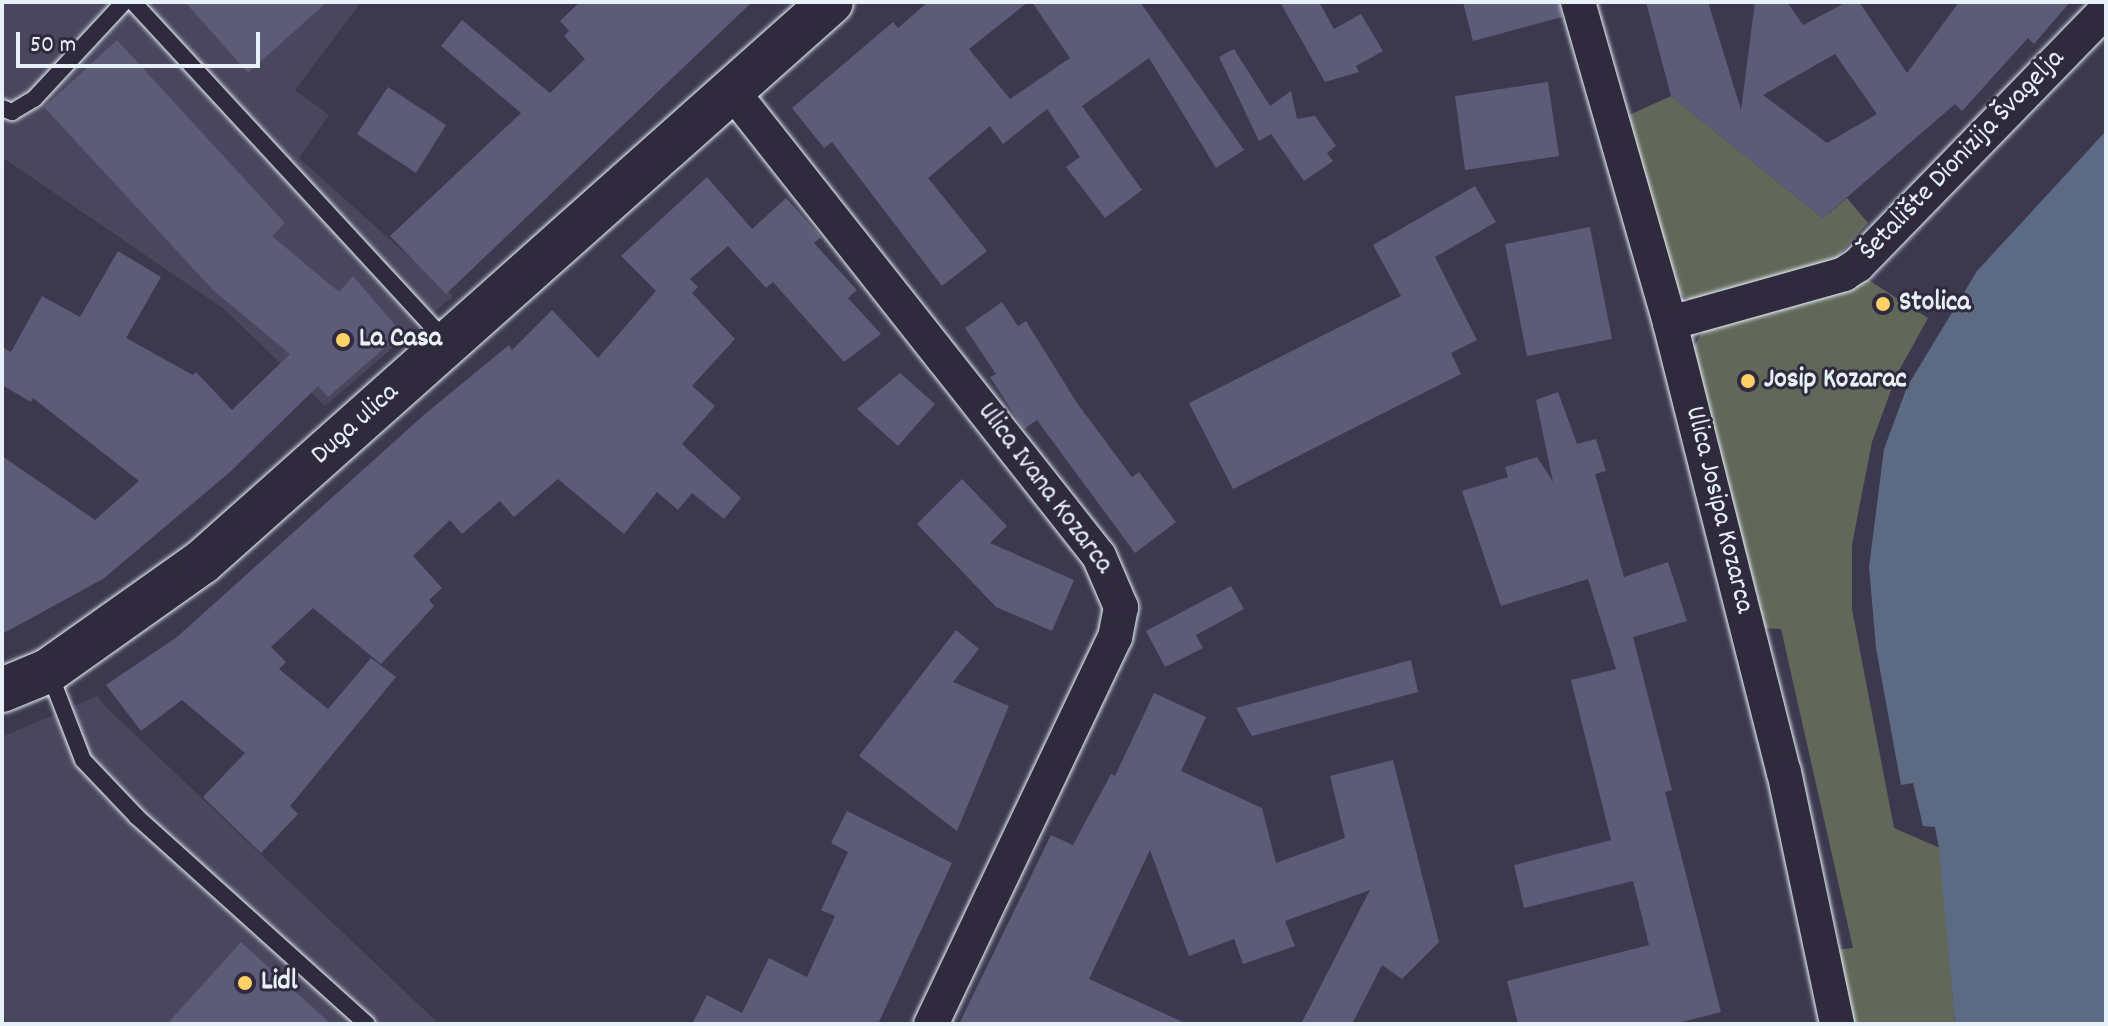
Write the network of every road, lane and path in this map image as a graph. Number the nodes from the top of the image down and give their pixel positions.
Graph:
1 (124, 2) edge
2 (133, 2) edge
3 (831, 2) edge
4 (1578, 2) edge
5 (2106, 10) edge
6 (732, 91) junction
7 (2, 108) edge
8 (1670, 323) junction
9 (448, 343) junction
10 (48, 671) junction
11 (2, 690) edge
12 (367, 1024) edge
13 (931, 1024) edge
14 (1837, 1024) edge

1 - 7 lane
2 - 9 lane
3 - 6 main road, Duga ulica
4 - 8 street, Ulica Josipa Kozarca
5 - 8 street, Šetalište Dionizija Švagelja
6 - 9 main road, Duga ulica
6 - 13 street, Ulica Ivana Kozarca
8 - 14 street, Ulica Josipa Kozarca
9 - 10 main road, Duga ulica
10 - 11 main road, Duga ulica
10 - 12 lane

